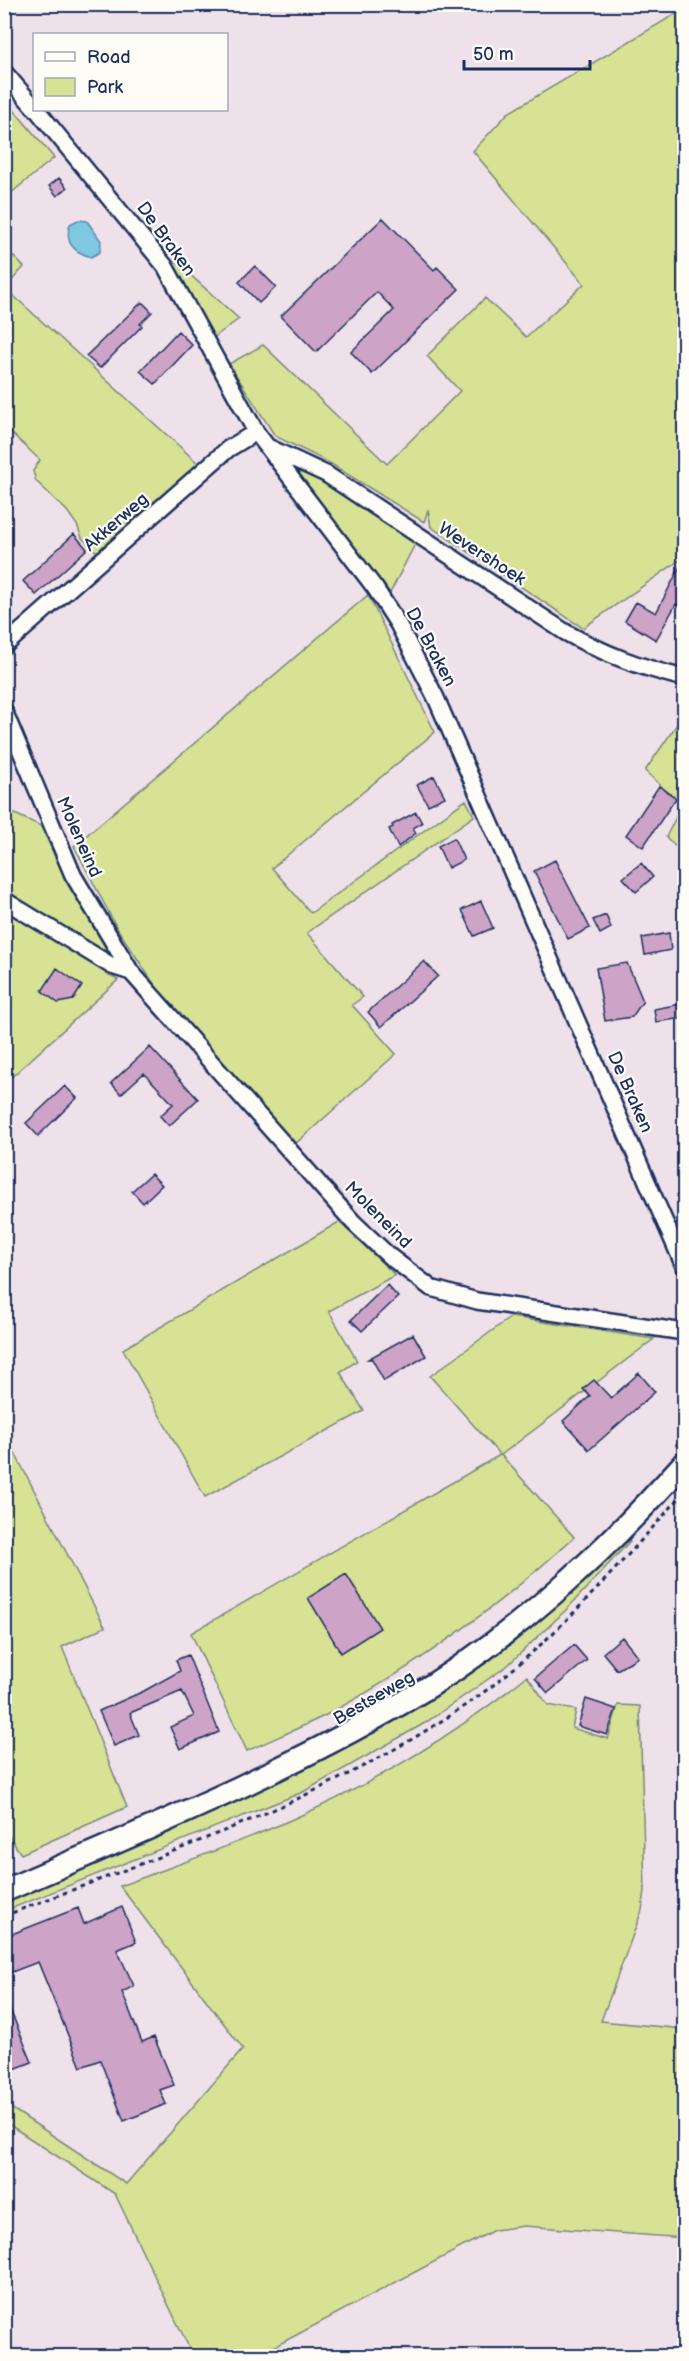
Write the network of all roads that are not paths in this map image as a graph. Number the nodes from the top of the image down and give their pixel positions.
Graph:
1 (4, 72) edge
2 (33, 105) edge
3 (38, 111) edge
4 (256, 432) junction
5 (266, 446) junction
6 (4, 646) edge
7 (684, 678) edge
8 (4, 711) edge
9 (4, 900) edge
10 (131, 972) junction
11 (684, 1266) edge
12 (684, 1332) edge
13 (678, 1456) edge
14 (4, 1891) edge

1 - 2 street, De Braken
3 - 4 street, De Braken
4 - 5 street, De Braken
4 - 6 street, Akkerweg
5 - 7 street, Wevershoek
5 - 11 street, De Braken
8 - 10 street, Moleneind
9 - 10 street, Moleneind
10 - 12 street, Moleneind
13 - 14 main road, Bestseweg

